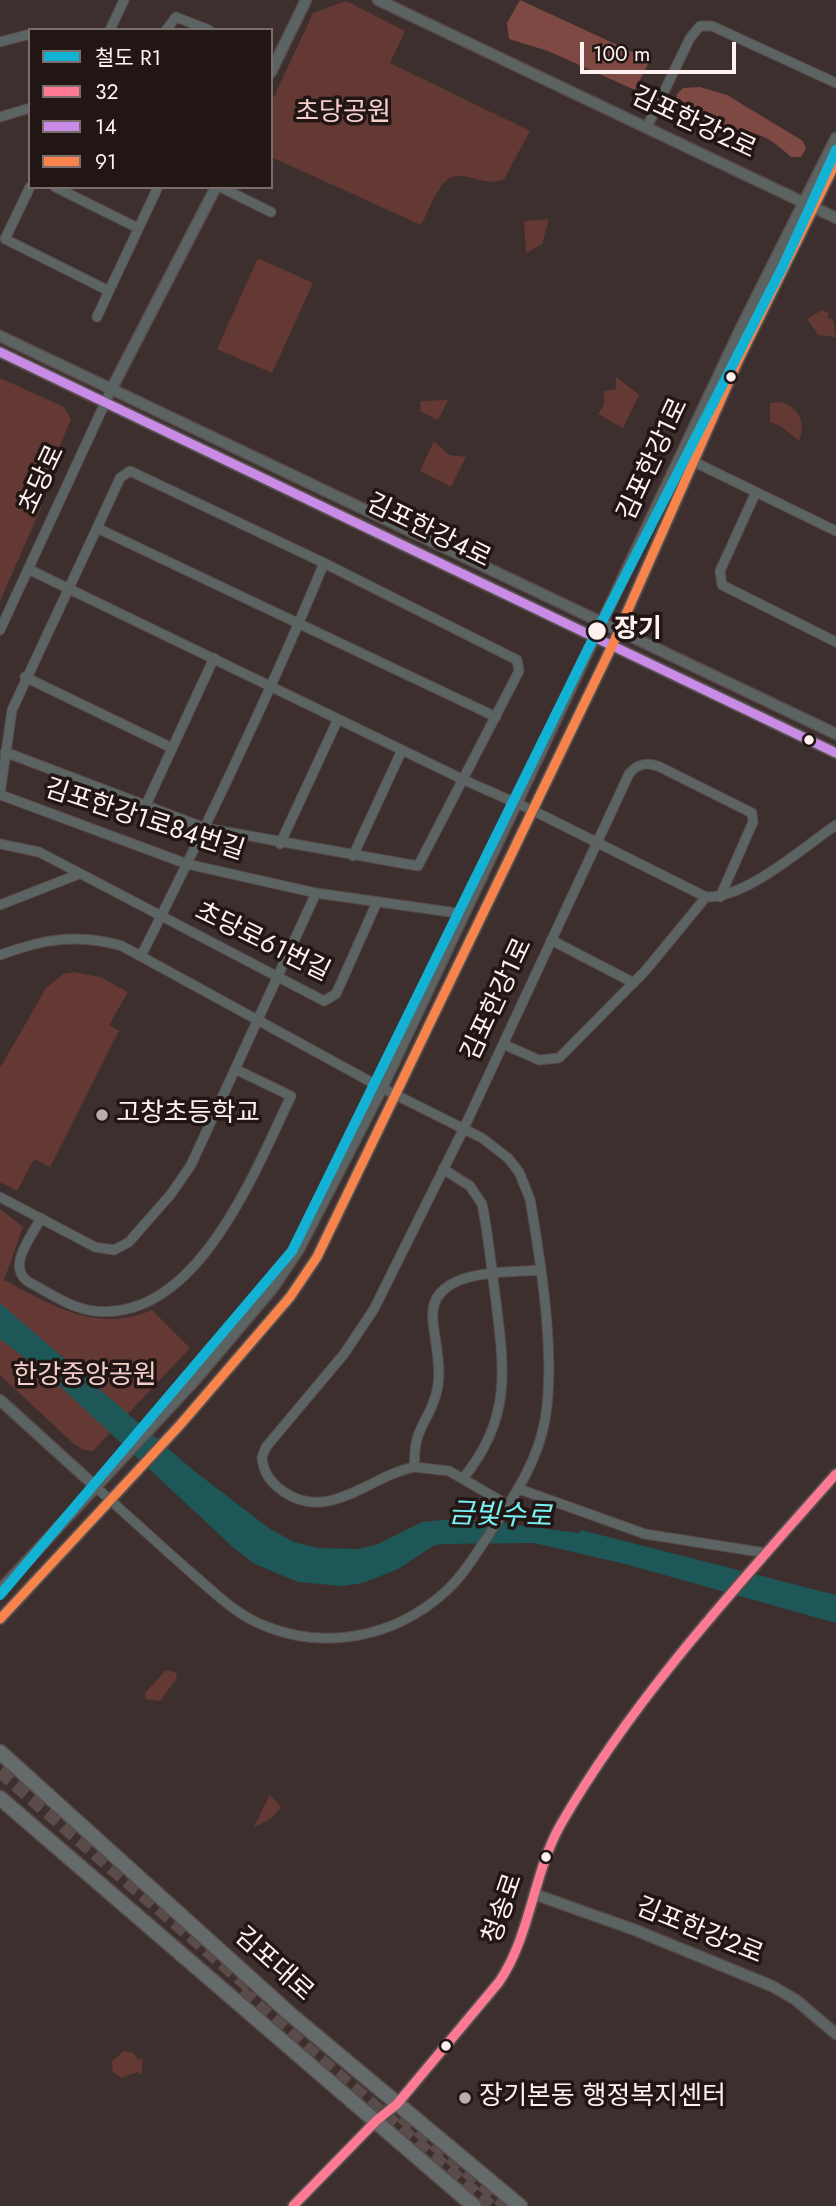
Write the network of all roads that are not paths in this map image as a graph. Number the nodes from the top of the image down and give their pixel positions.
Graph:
1 (124, 0) edge
2 (303, 0) edge
3 (378, 0) edge
4 (111, 28) edge
5 (168, 28) edge
6 (204, 28) edge
7 (28, 35) edge
8 (0, 42) edge
9 (273, 54) edge
10 (273, 68) edge
11 (836, 83) edge
12 (28, 109) edge
13 (0, 117) edge
14 (647, 127) junction
15 (836, 138) edge
16 (836, 162) edge
17 (29, 189) edge
18 (59, 189) edge
19 (157, 189) edge
20 (209, 189) edge
21 (217, 189) edge
22 (222, 189) edge
23 (811, 205) junction
24 (271, 212) dead end
25 (836, 218) edge
26 (138, 228) junction
27 (2, 238) edge
28 (110, 291) junction
29 (97, 317) dead end
30 (0, 336) edge
31 (0, 352) edge
32 (111, 390) junction
33 (105, 403) junction
34 (682, 456) junction
35 (694, 461) junction
36 (756, 492) junction
37 (97, 528) junction
38 (836, 531) edge
39 (324, 563) junction
40 (28, 569) junction
41 (68, 588) junction
42 (602, 622) junction
43 (299, 624) junction
44 (617, 629) junction
45 (0, 630) edge
46 (594, 638) junction
47 (836, 642) edge
48 (611, 646) junction
49 (214, 659) junction
50 (25, 677) junction
51 (272, 687) junction
52 (496, 717) junction
53 (338, 719) junction
54 (836, 734) edge
55 (172, 748) junction
56 (402, 750) junction
57 (5, 752) junction
58 (836, 753) edge
59 (464, 780) junction
60 (0, 795) edge
61 (517, 803) junction
62 (145, 807) junction
63 (532, 810) junction
64 (836, 825) edge
65 (205, 828) junction
66 (596, 842) junction
67 (0, 844) edge
68 (280, 844) junction
69 (352, 856) junction
70 (187, 864) junction
71 (79, 874) junction
72 (316, 893) junction
73 (706, 897) junction
74 (720, 897) junction
75 (377, 902) junction
76 (0, 905) edge
77 (464, 914) junction
78 (161, 917) junction
79 (551, 940) junction
80 (0, 955) edge
81 (141, 956) junction
82 (277, 976) junction
83 (634, 983) junction
84 (258, 1019) junction
85 (503, 1044) junction
86 (235, 1069) junction
87 (382, 1088) junction
88 (395, 1094) junction
89 (464, 1128) junction
90 (443, 1170) junction
91 (0, 1197) edge
92 (41, 1218) junction
93 (540, 1270) junction
94 (492, 1275) junction
95 (0, 1400) edge
96 (415, 1467) junction
97 (836, 1474) edge
98 (464, 1477) junction
99 (97, 1488) junction
100 (519, 1489) junction
101 (111, 1501) junction
102 (507, 1507) junction
103 (766, 1553) junction
104 (0, 1590) edge
105 (0, 1619) edge
106 (0, 1752) edge
107 (0, 1798) edge
108 (534, 1894) junction
109 (836, 2034) edge
110 (397, 2104) junction
111 (377, 2120) junction
112 (293, 2206) edge
113 (474, 2206) edge
114 (520, 2206) edge

1 - 4 street
2 - 9 street
2 - 10 street
3 - 14 street, 김포한강2로
5 - 6 street
7 - 8 street
11 - 14 street
12 - 13 street
14 - 23 street, 김포한강2로
15 - 23 street, 김포한강1로
16 - 23 street, 김포한강1로
17 - 27 street
18 - 26 street
19 - 26 street
20 - 32 street, 초당로
21 - 32 street, 초당로
22 - 24 street
23 - 25 street, 김포한강2로
23 - 34 street, 김포한강1로
23 - 35 street, 김포한강1로
26 - 28 street
27 - 28 street
28 - 29 street
30 - 32 street, 김포한강4로
31 - 33 street, 김포한강4로
32 - 33 street, 초당로
32 - 42 street, 김포한강4로
33 - 40 street, 초당로
33 - 46 street, 김포한강4로
34 - 35 street
34 - 42 street, 김포한강1로
35 - 36 street
35 - 44 street, 김포한강1로
36 - 38 street
36 - 47 street
37 - 39 street
37 - 41 street
37 - 43 street
39 - 43 street
39 - 52 street
40 - 41 street
40 - 45 street, 초당로
41 - 49 street
41 - 50 street
42 - 44 street, 김포한강4로
42 - 46 street, 김포한강1로
43 - 51 street
43 - 52 street
44 - 48 street, 김포한강1로
44 - 54 street, 김포한강4로
46 - 48 street, 김포한강4로
46 - 61 street, 김포한강1로
48 - 58 street, 김포한강4로
48 - 63 street, 김포한강1로
49 - 51 street
49 - 55 street
50 - 55 street
50 - 57 street
51 - 53 street
51 - 65 street
52 - 59 street
53 - 56 street
53 - 68 street
55 - 62 street
56 - 59 street
56 - 69 street
57 - 60 street
57 - 62 street
59 - 61 street
59 - 69 street
60 - 70 street, 김포한강1로84번길
61 - 63 street
61 - 77 street, 김포한강1로
62 - 65 street
63 - 66 street
63 - 88 street, 김포한강1로
64 - 74 street
65 - 68 street
65 - 70 street
66 - 73 street
66 - 74 street, 김포한강1로
66 - 79 street, 김포한강1로
67 - 71 street, 초당로61번길
68 - 69 street
70 - 72 street, 김포한강1로84번길
70 - 78 street
71 - 76 street
71 - 78 street, 초당로61번길
72 - 75 street, 김포한강1로84번길
72 - 82 street
73 - 74 street
73 - 83 street
75 - 77 street, 김포한강1로84번길
75 - 82 street, 초당로61번길
77 - 87 street, 김포한강1로
78 - 81 street
78 - 82 street, 초당로61번길
79 - 83 street
79 - 85 street, 김포한강1로
80 - 81 street
81 - 84 street
82 - 84 street
83 - 85 street
84 - 86 street
84 - 87 street
85 - 89 street, 김포한강1로
86 - 92 street
86 - 92 street
87 - 88 street
87 - 99 street, 김포한강1로
88 - 89 street
88 - 101 street, 김포한강1로
89 - 90 street, 김포한강1로
89 - 93 street
90 - 94 street
90 - 96 street, 김포한강1로
91 - 92 street
93 - 94 street
93 - 100 street
94 - 96 street
94 - 98 street
95 - 99 street
96 - 98 street
97 - 103 street, 청송로
98 - 102 street
99 - 101 street
99 - 104 street, 김포한강1로
100 - 102 street
100 - 103 street
101 - 102 street
101 - 105 street, 김포한강1로
103 - 108 street, 청송로
106 - 110 main road, 김포대로
107 - 111 main road, 김포대로
108 - 109 street, 김포한강2로
108 - 110 street, 청송로
110 - 111 street, 청송로
110 - 114 main road, 김포대로
111 - 112 street, 청송로
111 - 113 main road, 김포대로

